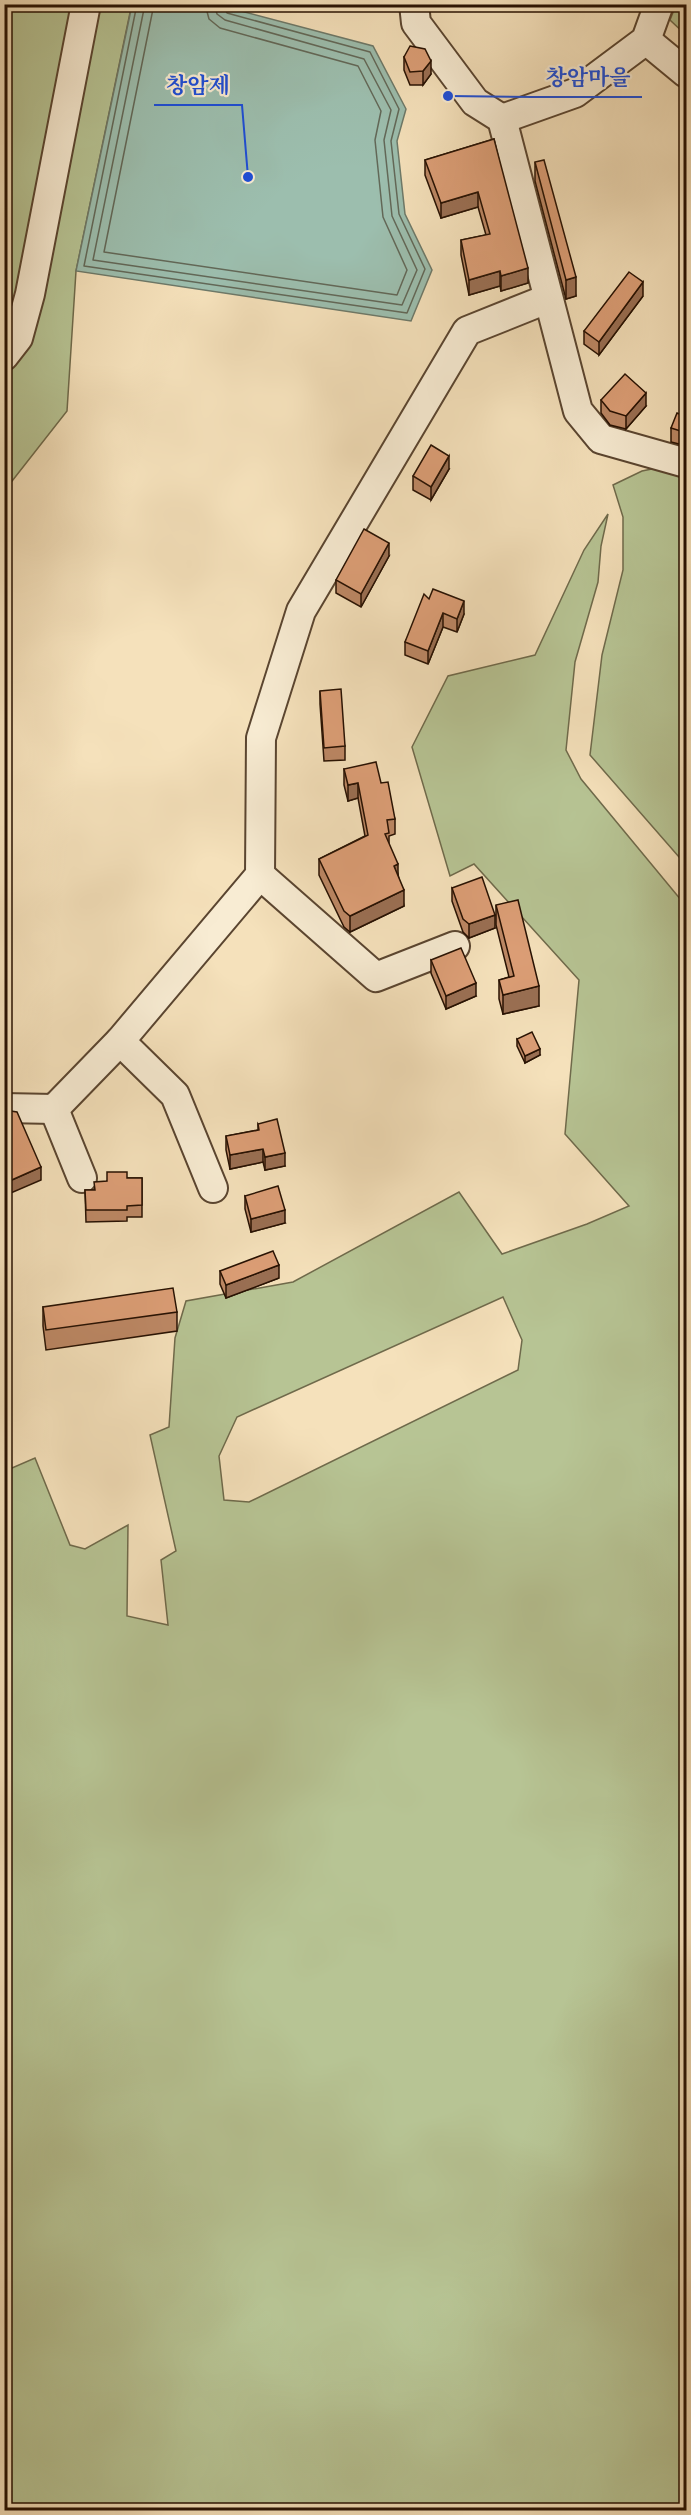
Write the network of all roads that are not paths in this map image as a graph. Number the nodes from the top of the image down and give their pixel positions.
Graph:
1 (86, 4) edge
2 (414, 4) edge
3 (659, 4) edge
4 (646, 40) junction
5 (687, 73) edge
6 (502, 119) junction
7 (547, 299) junction
8 (4, 356) edge
9 (687, 463) edge
10 (260, 875) junction
11 (455, 946) dead end
12 (120, 1041) junction
13 (4, 1108) edge
14 (54, 1109) junction
15 (82, 1178) dead end
16 (213, 1188) dead end

1 - 8 street
2 - 6 street
3 - 4 street
4 - 5 street
4 - 6 street
6 - 7 street
7 - 9 street
7 - 10 street
10 - 11 street
10 - 12 street
12 - 14 street
12 - 16 street
13 - 14 street
14 - 15 street

